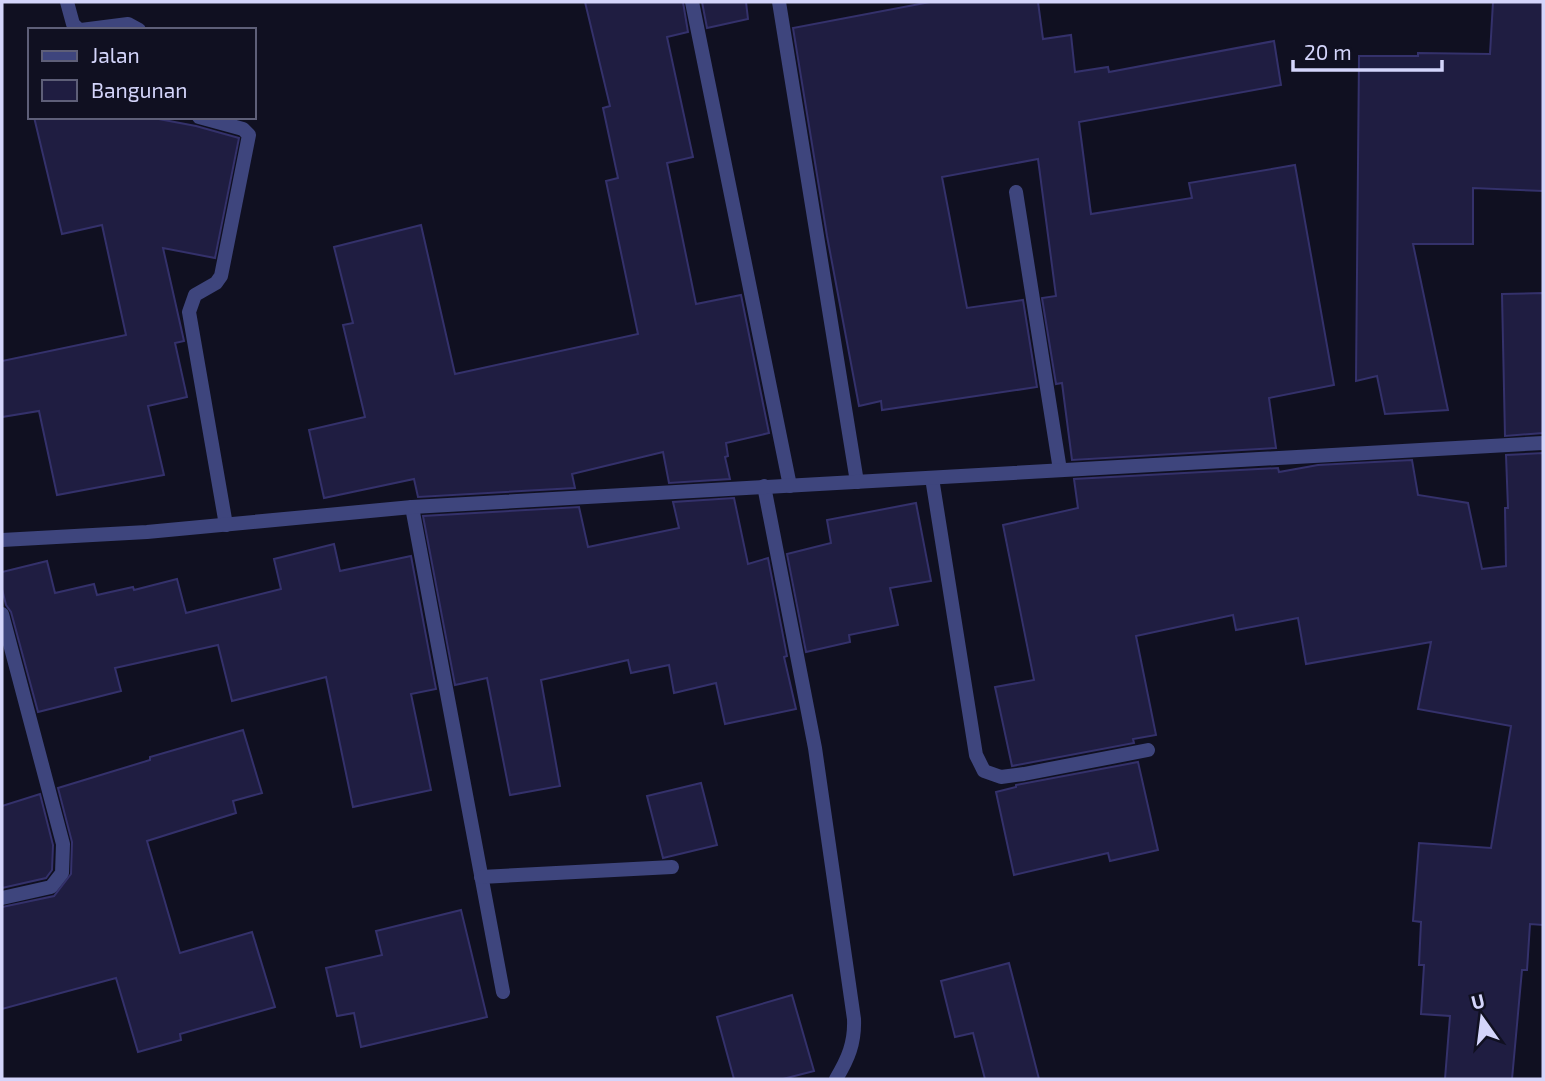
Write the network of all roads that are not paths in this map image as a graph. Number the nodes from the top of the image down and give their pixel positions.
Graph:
1 (67, 2) edge
2 (692, 2) edge
3 (779, 2) edge
4 (78, 28) edge
5 (96, 28) edge
6 (135, 28) edge
7 (206, 119) edge
8 (1016, 192) dead end
9 (1543, 443) edge
10 (1059, 470) junction
11 (932, 478) junction
12 (857, 482) junction
13 (764, 486) junction
14 (790, 486) junction
15 (412, 507) junction
16 (226, 524) junction
17 (2, 540) edge
18 (2, 614) edge
19 (1148, 750) dead end
20 (673, 867) dead end
21 (481, 877) junction
22 (2, 898) edge
23 (503, 992) dead end
24 (836, 1079) edge

1 - 4 street
2 - 14 street
3 - 12 street
5 - 6 street
7 - 16 street
8 - 10 street
9 - 10 street
10 - 11 street
11 - 12 street
11 - 19 street
12 - 14 street
13 - 14 street
13 - 15 street
13 - 24 street
15 - 16 street
15 - 21 street
16 - 17 street
18 - 22 street
20 - 21 street
21 - 23 street

